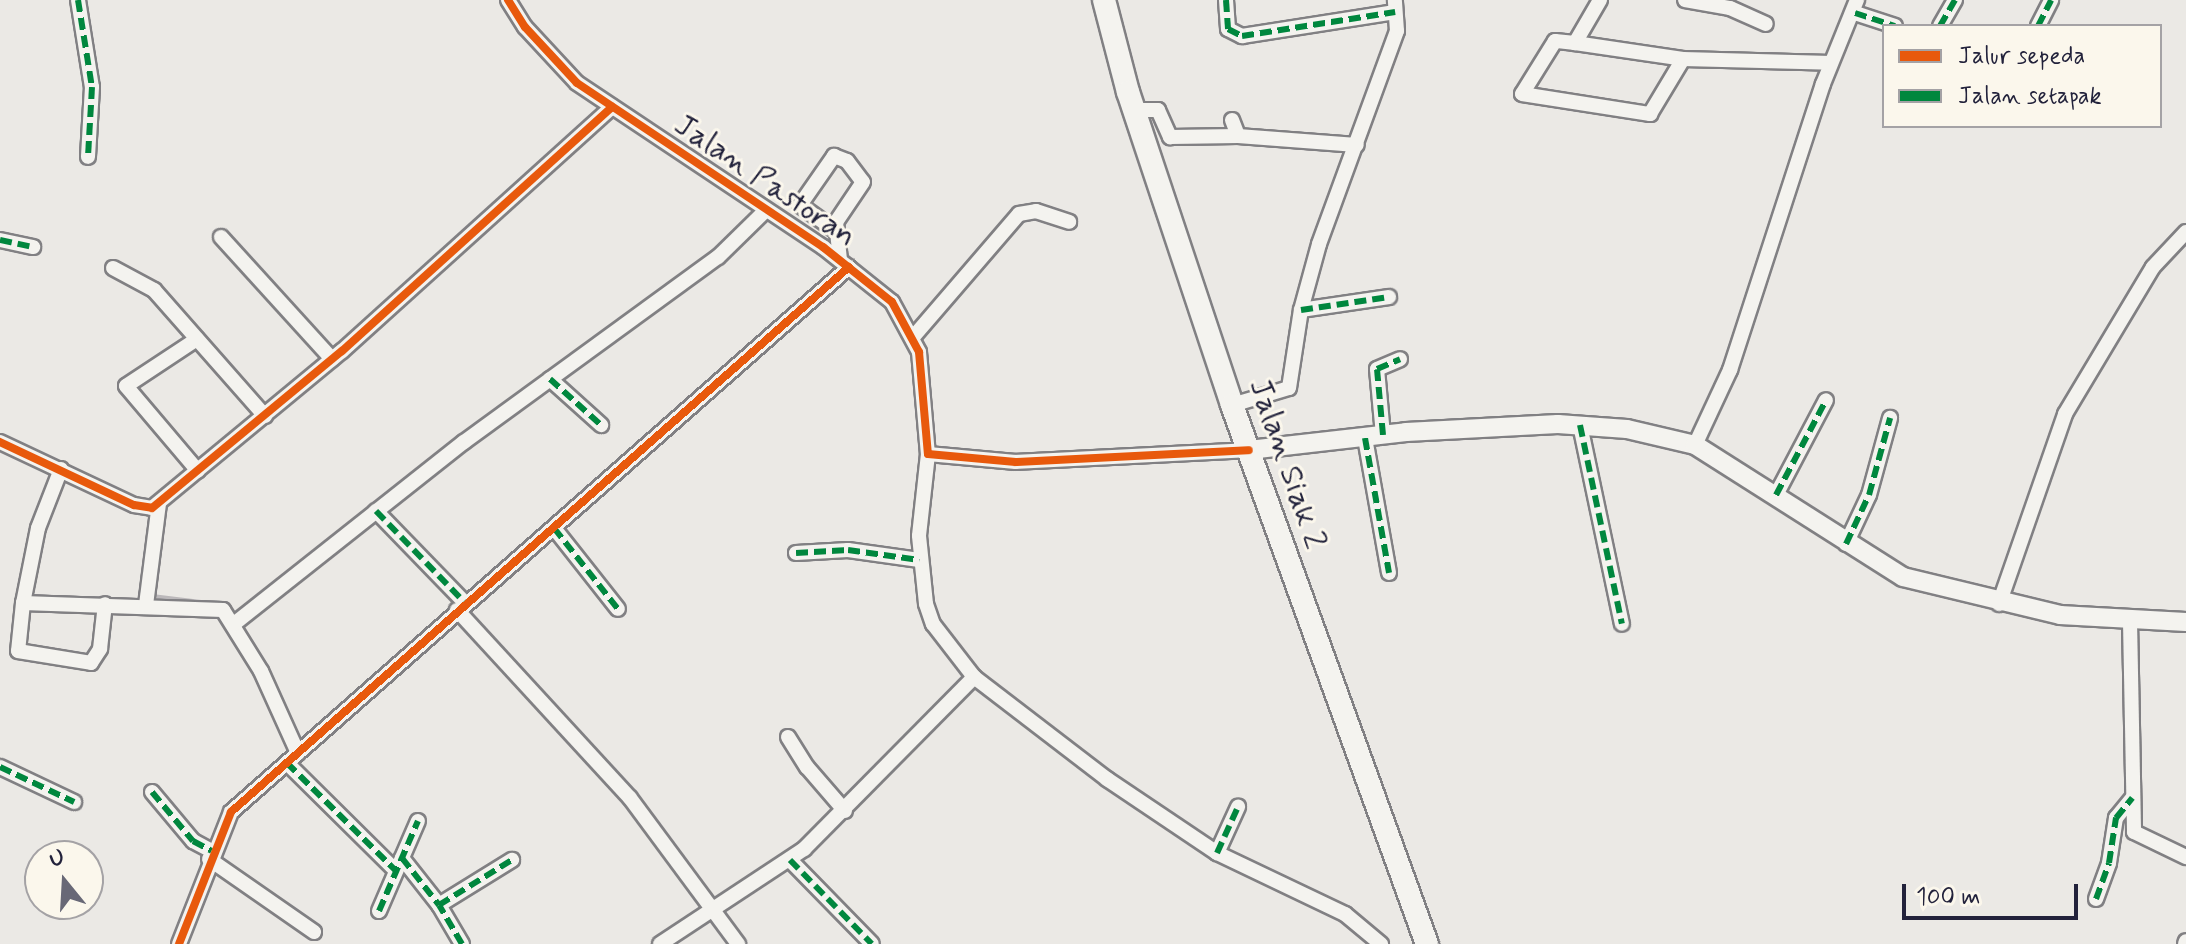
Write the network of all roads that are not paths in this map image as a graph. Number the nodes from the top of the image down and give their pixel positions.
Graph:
1 (78, 0) edge
2 (508, 0) edge
3 (1104, 0) edge
4 (1226, 0) edge
5 (1600, 0) edge
6 (1685, 0) edge
7 (1955, 0) edge
8 (2051, 0) edge
9 (1395, 6) edge
10 (1856, 6) edge
11 (1766, 24) dead end
12 (1891, 24) edge
13 (1941, 24) edge
14 (2039, 24) edge
15 (1575, 43) junction
16 (1683, 59) junction
17 (1831, 63) junction
18 (612, 107) junction
19 (1134, 110) junction
20 (1232, 120) dead end
21 (1238, 136) junction
22 (1357, 145) junction
23 (88, 157) dead end
24 (765, 211) junction
25 (1069, 222) dead end
26 (836, 231) junction
27 (2186, 232) edge
28 (221, 237) dead end
29 (0, 240) edge
30 (33, 247) dead end
31 (844, 264) junction
32 (113, 268) dead end
33 (1389, 297) dead end
34 (1301, 310) junction
35 (914, 336) junction
36 (197, 339) junction
37 (332, 359) junction
38 (1400, 359) dead end
39 (550, 379) junction
40 (1826, 400) dead end
41 (1232, 405) junction
42 (265, 416) junction
43 (1890, 418) dead end
44 (601, 425) dead end
45 (1580, 425) junction
46 (1374, 437) junction
47 (0, 442) edge
48 (1695, 445) junction
49 (1249, 450) junction
50 (928, 454) junction
51 (61, 469) junction
52 (198, 471) junction
53 (1776, 495) junction
54 (159, 504) junction
55 (376, 511) junction
56 (554, 528) junction
57 (1846, 544) junction
58 (796, 553) dead end
59 (919, 560) junction
60 (1389, 573) dead end
61 (23, 603) junction
62 (105, 604) junction
63 (1999, 604) junction
64 (146, 605) junction
65 (461, 606) junction
66 (618, 609) dead end
67 (2130, 621) junction
68 (2186, 622) edge
69 (234, 624) junction
70 (1622, 624) dead end
71 (974, 677) junction
72 (788, 737) dead end
73 (293, 758) junction
74 (0, 767) edge
75 (152, 792) dead end
76 (2132, 798) junction
77 (74, 802) dead end
78 (1238, 807) dead end
79 (845, 811) junction
80 (418, 821) dead end
81 (1217, 853) junction
82 (211, 855) junction
83 (2186, 857) edge
84 (512, 860) dead end
85 (790, 860) junction
86 (399, 864) junction
87 (2096, 899) dead end
88 (439, 905) junction
89 (379, 911) dead end
90 (710, 913) junction
91 (314, 932) dead end
92 (179, 944) edge
93 (462, 944) edge
94 (660, 944) edge
95 (738, 944) edge
96 (872, 944) edge
97 (1381, 944) edge
98 (1427, 944) edge

1 - 23 street
2 - 18 street, Jalan Pastoran
3 - 19 highway, Jalan Siak 2
4 - 9 street
5 - 15 street
6 - 11 street
7 - 13 street
8 - 14 street
9 - 22 street
10 - 12 street
10 - 17 street
15 - 16 street
15 - 16 street
16 - 17 street
17 - 48 street
18 - 24 street, Jalan Pastoran
18 - 37 street
19 - 21 street
19 - 41 highway, Jalan Siak 2
20 - 21 street
21 - 22 street
22 - 34 street
24 - 31 street, Jalan Pastoran
24 - 39 street
25 - 35 street
26 - 26 street
26 - 31 street
27 - 63 street
28 - 37 street
29 - 30 street
31 - 35 street, Jalan Pastoran
31 - 56 street
32 - 36 street
33 - 34 street
34 - 41 street
35 - 50 street, Jalan Pastoran
36 - 42 street
36 - 52 street
37 - 42 street
38 - 46 street
39 - 44 street
39 - 55 street
40 - 53 street
41 - 49 highway, Jalan Siak 2
42 - 52 street
43 - 57 street
45 - 46 main road
45 - 48 main road
45 - 70 street
46 - 49 main road
46 - 60 street
47 - 51 street
48 - 53 main road
49 - 50 street
49 - 98 highway, Jalan Siak 2
50 - 59 street, Jalan Pastoran
51 - 54 street
51 - 61 street
52 - 54 street
53 - 57 main road
54 - 64 street
55 - 65 street
55 - 69 street
56 - 65 street
56 - 66 street
57 - 63 main road
58 - 59 street
59 - 71 street, Jalan Pastoran
61 - 62 street
61 - 62 street
62 - 64 street
63 - 67 main road
64 - 69 street
65 - 73 street
65 - 90 street
67 - 68 main road
67 - 76 street
69 - 73 street
71 - 79 street
71 - 81 street, Jalan Pastoran
72 - 79 street
73 - 82 street
73 - 86 street
74 - 77 street
75 - 82 street
76 - 83 street
76 - 87 street
78 - 81 street
79 - 85 street
80 - 86 street
81 - 97 street, Jalan Pastoran
82 - 91 street
82 - 92 street
84 - 88 street
85 - 90 street
85 - 96 street
86 - 88 street
86 - 89 street
88 - 93 street
90 - 94 street
90 - 95 street

